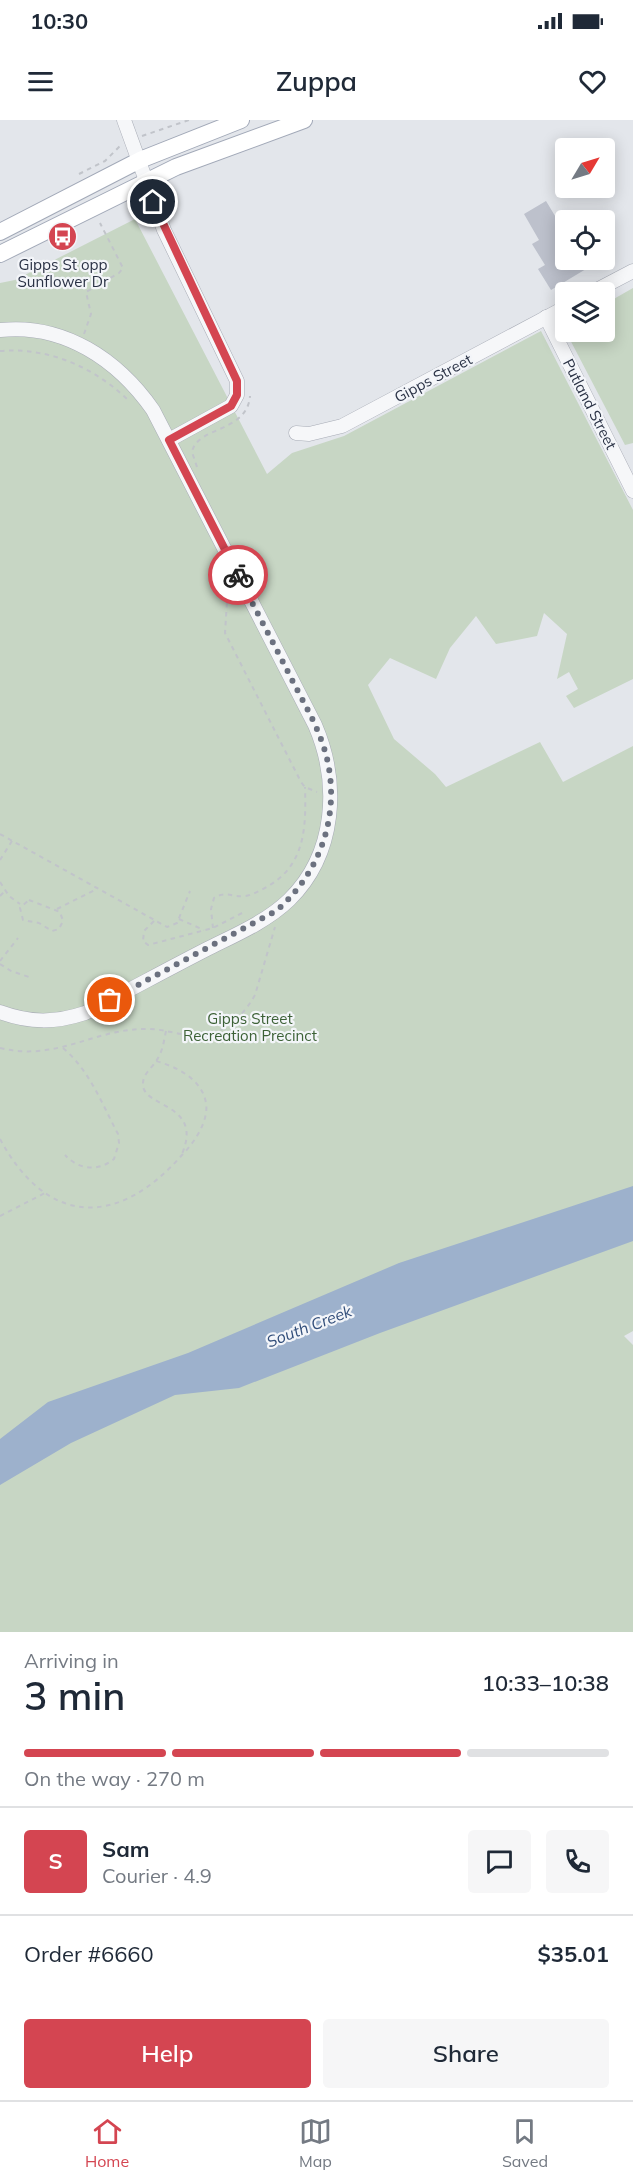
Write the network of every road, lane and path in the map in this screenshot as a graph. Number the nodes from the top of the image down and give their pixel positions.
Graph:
1 (124, 120) edge
2 (189, 120) edge
3 (241, 120) edge
4 (304, 120) edge
5 (148, 133) dead end
6 (116, 147) dead end
7 (140, 160) junction
8 (74, 177) dead end
9 (146, 180) junction
10 (100, 223) dead end
11 (0, 232) edge
12 (0, 255) edge
13 (633, 271) edge
14 (612, 282) edge
15 (555, 312) edge
16 (546, 317) junction
17 (0, 330) edge
18 (80, 344) junction
19 (0, 351) edge
20 (250, 391) dead end
21 (134, 406) dead end
22 (296, 433) dead end
23 (169, 440) junction
24 (198, 469) dead end
25 (633, 492) edge
26 (228, 578) dead end
27 (305, 787) junction
28 (331, 792) junction
29 (0, 834) edge
30 (12, 841) junction
31 (0, 860) edge
32 (0, 882) edge
33 (97, 889) junction
34 (5, 891) junction
35 (190, 891) dead end
36 (0, 896) edge
37 (21, 905) junction
38 (57, 909) junction
39 (242, 913) dead end
40 (179, 919) junction
41 (154, 921) junction
42 (276, 925) dead end
43 (213, 928) junction
44 (204, 930) junction
45 (18, 938) dead end
46 (0, 962) edge
47 (32, 978) dead end
48 (0, 1012) edge
49 (166, 1031) junction
50 (0, 1048) edge
51 (63, 1048) junction
52 (156, 1061) junction
53 (0, 1139) edge
54 (65, 1155) dead end
55 (180, 1158) junction
56 (45, 1193) junction
57 (0, 1216) edge

1 - 7 street
2 - 5 path
3 - 7 main road
4 - 9 main road
6 - 8 path
7 - 9 street
7 - 11 main road
9 - 12 main road
9 - 23 street
10 - 18 path
13 - 14 street
15 - 16 street, Gipps Street
16 - 22 street, Gipps Street
16 - 25 street, Putland Street
17 - 18 street
18 - 23 street
19 - 21 path
20 - 24 path
23 - 28 street
26 - 27 path
27 - 28 path
27 - 43 path
28 - 48 street
29 - 30 path
30 - 31 path
30 - 33 path
32 - 34 path
33 - 38 path
33 - 41 path
34 - 36 path
34 - 37 path
35 - 40 path
37 - 38 path
37 - 38 path
39 - 43 path
40 - 41 path
40 - 44 path
41 - 44 path
42 - 49 path
43 - 44 path
45 - 46 path
46 - 47 path
49 - 51 path
49 - 52 path
50 - 51 path
51 - 54 path
52 - 55 path
52 - 55 path
53 - 56 path
55 - 56 path
56 - 57 path

